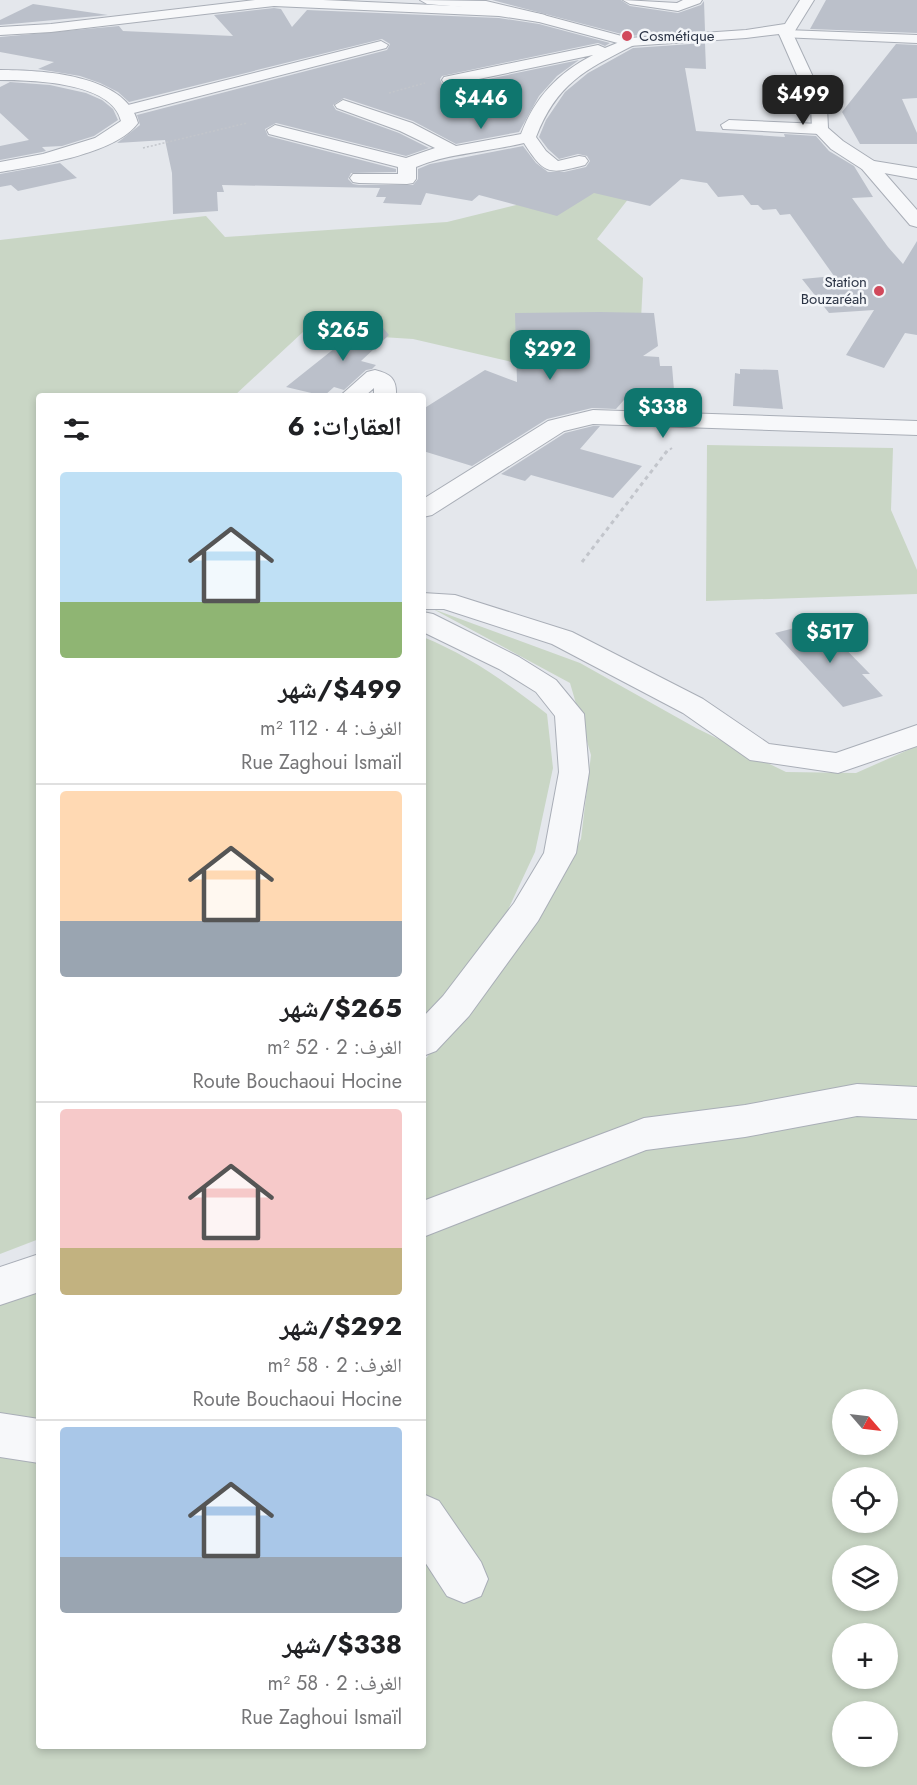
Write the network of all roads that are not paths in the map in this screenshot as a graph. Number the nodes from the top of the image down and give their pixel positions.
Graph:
1 (427, 0) edge
2 (630, 0) edge
3 (695, 0) edge
4 (807, 0) edge
5 (540, 18) junction
6 (0, 31) edge
7 (787, 31) junction
8 (917, 39) edge
9 (629, 42) junction
10 (381, 45) dead end
11 (0, 75) edge
12 (450, 80) dead end
13 (343, 105) dead end
14 (126, 110) junction
15 (729, 125) dead end
16 (820, 129) junction
17 (275, 130) dead end
18 (528, 137) junction
19 (451, 150) junction
20 (579, 161) dead end
21 (407, 164) junction
22 (868, 165) junction
23 (0, 167) edge
24 (917, 174) edge
25 (359, 178) dead end
26 (917, 221) edge
27 (355, 393) edge
28 (385, 393) edge
29 (917, 428) edge
30 (426, 508) edge
31 (426, 601) edge
32 (426, 622) edge
33 (917, 735) edge
34 (426, 1038) edge
35 (917, 1103) edge
36 (426, 1218) edge
37 (36, 1274) edge
38 (0, 1286) edge
39 (0, 1435) edge
40 (36, 1441) edge
41 (426, 1522) edge
42 (464, 1579) dead end

1 - 5 street
2 - 3 street
4 - 7 street
5 - 6 street
5 - 9 street
7 - 8 street
7 - 9 street
7 - 16 street
9 - 12 street
9 - 18 street
10 - 14 street
11 - 14 street
13 - 19 street
14 - 23 street
15 - 16 street
16 - 22 street
17 - 21 street
18 - 19 street
18 - 20 street
19 - 21 street
21 - 25 street
22 - 24 street
22 - 26 street
27 - 28 street
29 - 30 street
31 - 33 street
32 - 34 street
35 - 36 street
37 - 38 street
39 - 40 street
41 - 42 street

